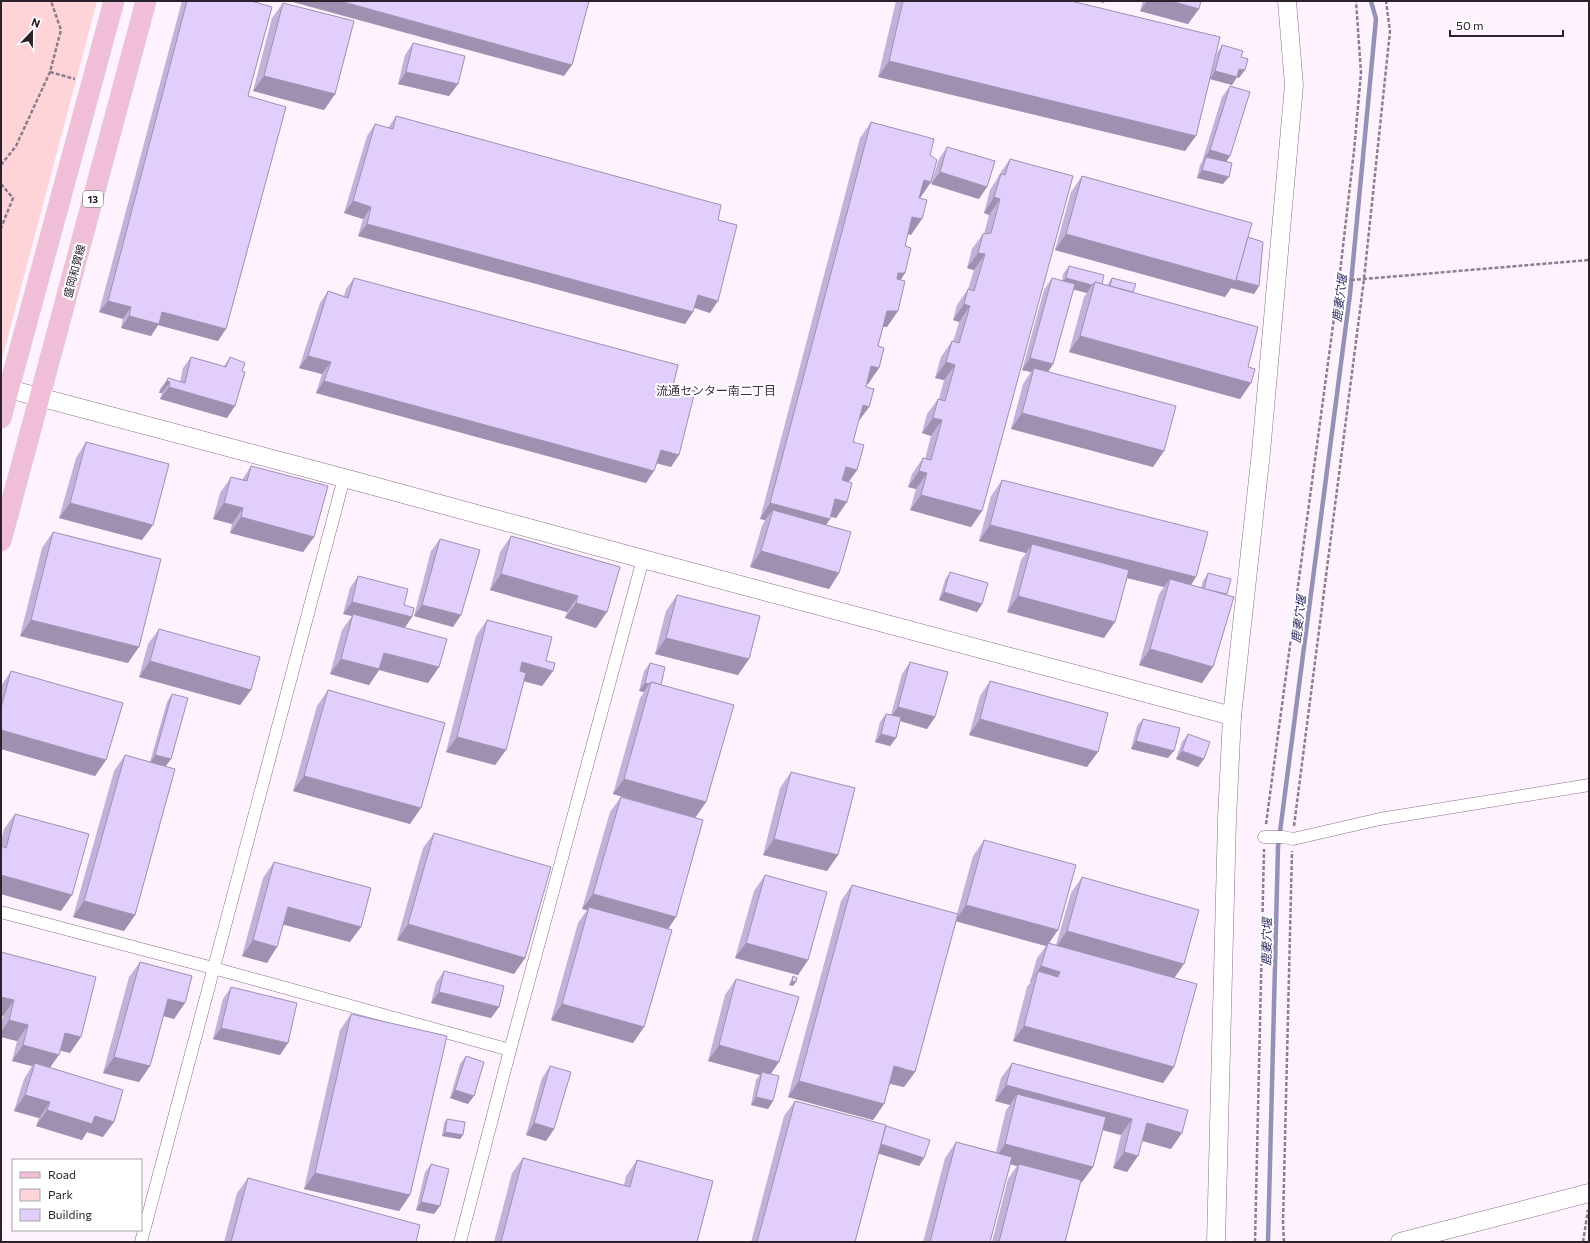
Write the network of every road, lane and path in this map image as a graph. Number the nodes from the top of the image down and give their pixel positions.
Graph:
1 (51, 1) edge
2 (114, 1) edge
3 (146, 1) edge
4 (1287, 1) edge
5 (1356, 1) edge
6 (1386, 1) edge
7 (50, 72) junction
8 (91, 83) junction
9 (1, 165) edge
10 (1, 184) edge
11 (1, 228) edge
12 (1589, 260) edge
13 (1364, 279) junction
14 (1339, 281) junction
15 (5, 388) edge
16 (40, 398) junction
17 (1, 418) edge
18 (344, 478) junction
19 (1, 541) edge
20 (643, 559) junction
21 (1232, 716) junction
22 (1589, 785) edge
23 (1278, 837) junction
24 (1, 912) edge
25 (213, 968) junction
26 (510, 1050) junction
27 (1588, 1193) edge
28 (141, 1242) edge
29 (460, 1242) edge
30 (1216, 1242) edge
31 (1256, 1242) edge
32 (1284, 1242) edge
33 (1400, 1242) edge
34 (1583, 1242) edge

1 - 7 path
2 - 8 main road
3 - 16 main road, 盛岡和賀線 / 13
4 - 21 street
5 - 14 path
6 - 13 path
7 - 8 path
7 - 9 path
8 - 15 main road
10 - 11 path
12 - 13 path
13 - 14 path
13 - 23 path
14 - 23 path
15 - 16 street
15 - 17 main road
16 - 18 street
16 - 19 main road, 盛岡和賀線 / 13
18 - 20 street
18 - 25 street
20 - 21 street
20 - 26 street
21 - 30 street
22 - 23 street
23 - 31 path
23 - 32 path
24 - 25 street
25 - 26 street
25 - 28 street
26 - 29 street
27 - 33 street
27 - 34 path

